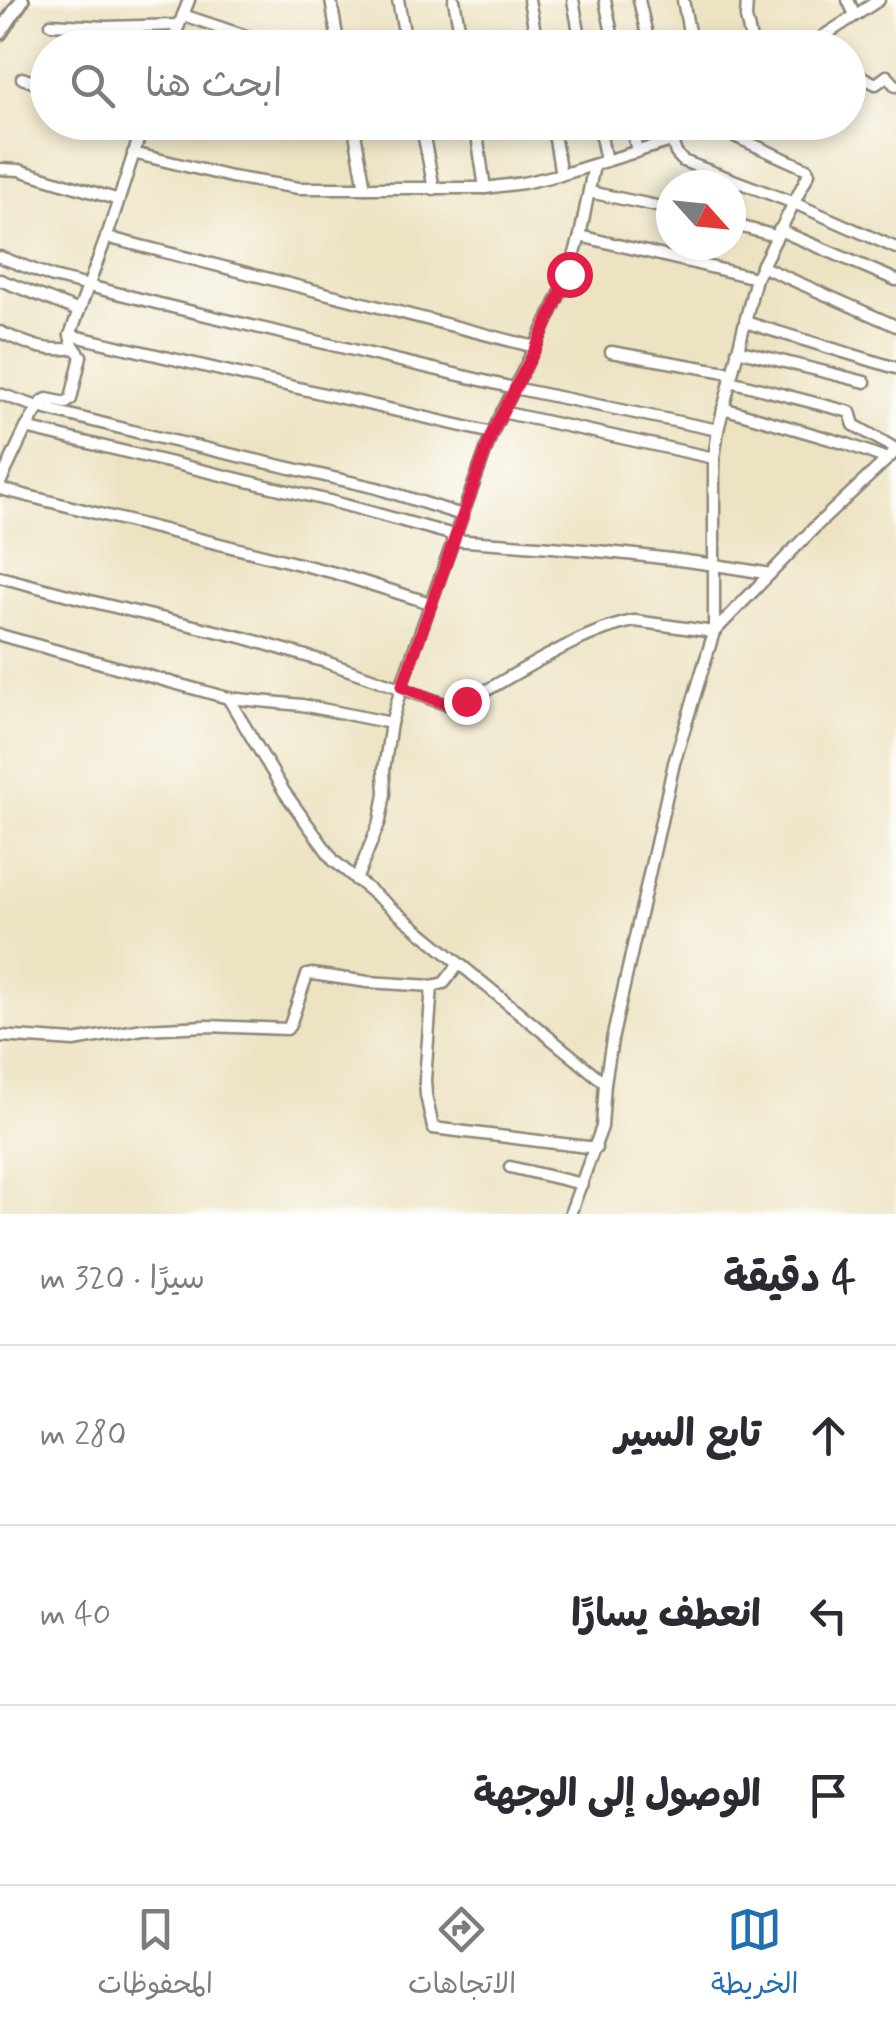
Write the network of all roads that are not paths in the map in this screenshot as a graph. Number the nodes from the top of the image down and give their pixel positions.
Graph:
1 (22, 0) edge
2 (330, 0) edge
3 (398, 0) edge
4 (454, 0) edge
5 (529, 0) edge
6 (573, 0) edge
7 (605, 0) edge
8 (639, 0) edge
9 (683, 0) edge
10 (747, 0) edge
11 (848, 0) edge
12 (877, 0) edge
13 (187, 1) edge
14 (855, 15) junction
15 (181, 20) junction
16 (52, 24) dead end
17 (177, 30) edge
18 (217, 30) edge
19 (336, 30) edge
20 (404, 30) edge
21 (459, 30) edge
22 (535, 30) edge
23 (579, 30) edge
24 (611, 30) edge
25 (646, 30) edge
26 (689, 30) edge
27 (749, 30) edge
28 (832, 30) edge
29 (0, 33) edge
30 (22, 78) dead end
31 (866, 79) edge
32 (30, 81) edge
33 (896, 86) edge
34 (136, 140) edge
35 (356, 140) edge
36 (424, 140) edge
37 (478, 140) edge
38 (555, 140) edge
39 (599, 140) edge
40 (634, 140) edge
41 (742, 140) edge
42 (670, 141) joint
43 (637, 152) junction
44 (134, 153) junction
45 (600, 163) junction
46 (0, 170) edge
47 (561, 174) junction
48 (365, 188) junction
49 (485, 188) junction
50 (434, 189) junction
51 (589, 192) junction
52 (118, 200) junction
53 (794, 203) junction
54 (656, 206) edge
55 (746, 227) edge
56 (778, 233) junction
57 (580, 236) junction
58 (106, 237) junction
59 (896, 248) edge
60 (0, 257) edge
61 (762, 266) junction
62 (756, 278) junction
63 (0, 280) edge
64 (896, 280) edge
65 (89, 285) junction
66 (79, 312) junction
67 (744, 322) junction
68 (896, 326) edge
69 (0, 332) edge
70 (70, 335) junction
71 (75, 348) junction
72 (536, 348) junction
73 (738, 350) junction
74 (610, 352) dead end
75 (896, 368) edge
76 (731, 377) junction
77 (865, 382) dead end
78 (514, 388) junction
79 (0, 394) edge
80 (38, 407) junction
81 (723, 408) junction
82 (502, 412) junction
83 (26, 428) junction
84 (718, 430) junction
85 (492, 433) junction
86 (0, 449) edge
87 (893, 453) edge
88 (14, 454) junction
89 (714, 458) junction
90 (1, 480) edge
91 (462, 515) junction
92 (453, 537) junction
93 (715, 564) junction
94 (770, 574) junction
95 (0, 578) edge
96 (430, 604) junction
97 (714, 632) junction
98 (0, 635) edge
99 (402, 687) junction
100 (228, 698) junction
101 (391, 723) junction
102 (356, 880) junction
103 (459, 964) junction
104 (432, 986) junction
105 (0, 1036) edge
106 (606, 1083) junction
107 (596, 1148) junction
108 (510, 1167) dead end
109 (582, 1184) junction
110 (570, 1214) edge

1 - 29 street
2 - 19 street
3 - 20 street
4 - 21 street
5 - 22 street
6 - 23 street
7 - 24 street
8 - 25 street
9 - 26 street
10 - 27 street
11 - 14 street
12 - 14 street
13 - 15 street
14 - 28 street
15 - 16 street
15 - 17 street
15 - 18 street
30 - 32 street
31 - 33 street
34 - 44 street
35 - 48 street
36 - 50 street
37 - 49 street
38 - 47 street
39 - 45 street
40 - 43 street
41 - 53 street
42 - 43 street
42 - 53 street
43 - 45 street
44 - 48 street
44 - 52 street
45 - 47 street
45 - 51 street
46 - 52 street
47 - 49 street
48 - 50 street
49 - 50 street
51 - 54 street
51 - 57 street
52 - 58 street
53 - 56 street
53 - 59 street
55 - 56 street
56 - 61 street
56 - 64 street
57 - 62 street
57 - 72 street
58 - 65 street
58 - 72 street
60 - 65 street
61 - 62 street
61 - 68 street
62 - 67 street
63 - 66 street
65 - 66 street
65 - 78 street
66 - 70 street
67 - 73 street
67 - 75 street
69 - 71 street
70 - 71 street
70 - 85 street
71 - 80 street
72 - 78 street
73 - 76 street
73 - 77 street
74 - 76 street
76 - 81 street
76 - 87 street
78 - 82 street
78 - 84 street
79 - 80 street
80 - 83 street
80 - 91 street
81 - 84 street
81 - 87 street
82 - 85 street
82 - 89 street
83 - 88 street
83 - 92 street
84 - 89 street
85 - 91 street
86 - 88 street
87 - 94 street
88 - 90 street
89 - 93 street
90 - 96 street
91 - 92 street
92 - 93 street
92 - 96 street
93 - 94 street
93 - 97 street
94 - 97 street
95 - 99 street
96 - 99 street
97 - 99 street
97 - 106 street
98 - 100 street
99 - 101 street
100 - 101 street
100 - 102 street
101 - 102 street
102 - 103 street
103 - 104 street
103 - 106 street
104 - 105 street
104 - 107 street
106 - 107 street
107 - 109 street
108 - 109 street
109 - 110 street

